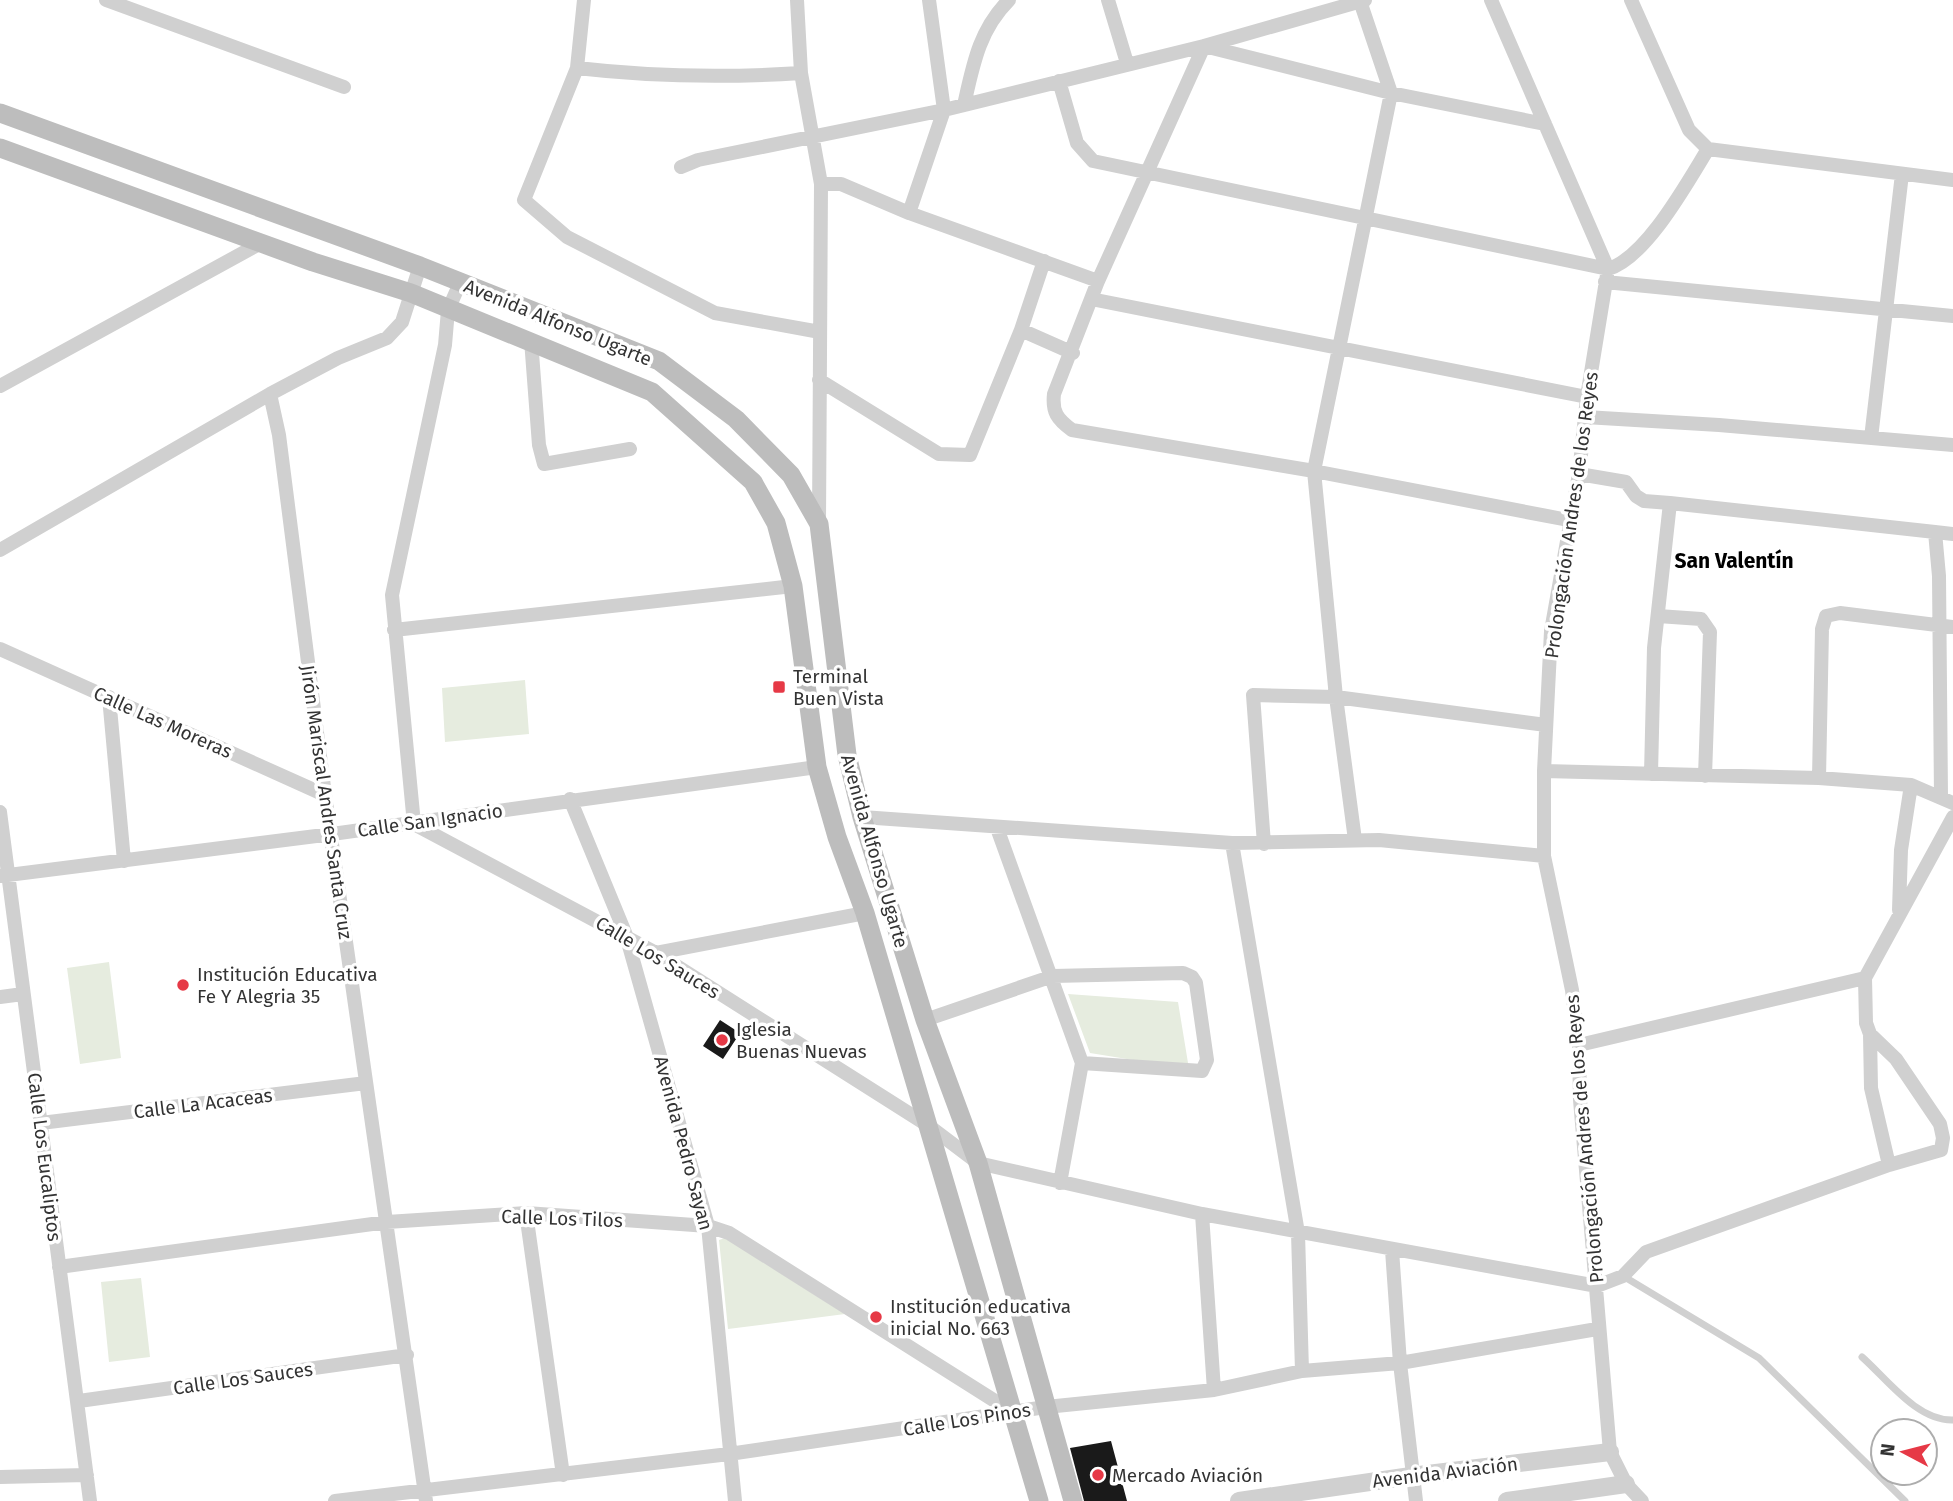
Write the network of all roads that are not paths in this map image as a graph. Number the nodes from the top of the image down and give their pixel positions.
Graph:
1 (106, 0) edge
2 (584, 0) edge
3 (797, 0) edge
4 (929, 0) edge
5 (1009, 0) edge
6 (1108, 0) edge
7 (1491, 0) edge
8 (1631, 0) edge
9 (1362, 1) edge
10 (1204, 46) junction
11 (1127, 62) junction
12 (577, 68) junction
13 (801, 74) junction
14 (1059, 81) junction
15 (344, 87) dead end
16 (1391, 93) junction
17 (964, 105) junction
18 (944, 110) junction
19 (0, 113) edge
20 (1545, 124) junction
21 (813, 137) junction
22 (0, 148) edge
23 (1708, 149) junction
24 (681, 167) dead end
25 (1147, 173) junction
26 (1902, 174) junction
27 (1953, 180) edge
28 (821, 184) junction
29 (909, 213) junction
30 (1366, 218) junction
31 (261, 243) junction
32 (1044, 261) junction
33 (420, 266) junction
34 (1606, 275) junction
35 (1098, 281) junction
36 (460, 283) junction
37 (411, 293) junction
38 (1091, 299) junction
39 (1887, 307) junction
40 (448, 310) junction
41 (1953, 316) edge
42 (1021, 330) junction
43 (820, 332) junction
44 (531, 340) junction
45 (1340, 349) junction
46 (1073, 352) junction
47 (819, 380) junction
48 (0, 386) edge
49 (270, 394) junction
50 (1587, 397) junction
51 (1585, 417) junction
52 (1871, 438) junction
53 (1953, 445) edge
54 (630, 449) dead end
55 (1314, 471) junction
56 (1578, 474) junction
57 (1670, 503) junction
58 (1568, 520) junction
59 (820, 524) junction
60 (1935, 532) junction
61 (1953, 534) edge
62 (0, 550) edge
63 (793, 586) junction
64 (1658, 615) junction
65 (1946, 626) edge
66 (394, 630) junction
67 (0, 649) edge
68 (109, 697) junction
69 (1336, 697) junction
70 (1546, 725) junction
71 (817, 767) junction
72 (1544, 771) junction
73 (1651, 774) junction
74 (1705, 776) junction
75 (1819, 778) junction
76 (1911, 785) junction
77 (325, 795) junction
78 (570, 799) junction
79 (1947, 800) edge
80 (0, 812) edge
81 (862, 817) junction
82 (1953, 817) edge
83 (414, 824) junction
84 (998, 828) junction
85 (332, 834) junction
86 (1356, 840) junction
87 (1232, 843) junction
88 (1264, 844) junction
89 (1544, 856) junction
90 (124, 861) junction
91 (4, 875) edge
92 (865, 913) junction
93 (1899, 915) junction
94 (626, 935) junction
95 (656, 953) junction
96 (1053, 976) junction
97 (1865, 978) junction
98 (23, 994) junction
99 (0, 997) edge
100 (925, 1020) junction
101 (1870, 1034) junction
102 (1579, 1045) junction
103 (1082, 1063) junction
104 (366, 1083) junction
105 (41, 1123) junction
106 (929, 1126) junction
107 (978, 1163) junction
108 (1889, 1165) junction
109 (1060, 1183) junction
110 (526, 1213) junction
111 (1202, 1214) junction
112 (387, 1222) junction
113 (708, 1226) junction
114 (1298, 1233) junction
115 (1392, 1250) junction
116 (59, 1267) junction
117 (1623, 1276) junction
118 (1597, 1286) junction
119 (1597, 1329) junction
120 (407, 1355) junction
121 (1862, 1357) dead end
122 (1400, 1363) junction
123 (1302, 1371) junction
124 (1214, 1390) junction
125 (79, 1401) junction
126 (1046, 1407) junction
127 (1014, 1413) junction
128 (1953, 1420) edge
129 (1610, 1452) junction
130 (729, 1454) junction
131 (87, 1475) junction
132 (563, 1475) junction
133 (1411, 1475) junction
134 (0, 1477) edge
135 (1635, 1495) edge
136 (426, 1496) edge
137 (90, 1501) edge
138 (335, 1501) edge
139 (735, 1501) edge
140 (1039, 1501) edge
141 (1073, 1501) edge
142 (1239, 1501) edge
143 (1416, 1501) edge
144 (1507, 1501) edge
145 (1905, 1501) edge

1 - 15 street
2 - 12 street
3 - 13 street
4 - 18 street
5 - 17 street
6 - 11 street
7 - 20 street
8 - 23 street
9 - 10 street
9 - 16 street
10 - 11 street
10 - 16 street
10 - 25 street
11 - 14 street
12 - 13 street
12 - 43 street
13 - 21 street
14 - 17 street
14 - 25 street
16 - 20 street
16 - 30 street
17 - 18 street
18 - 21 street
18 - 29 street
19 - 33 main road, Avenida Alfonso Ugarte
20 - 34 street
21 - 24 street
21 - 28 street
22 - 31 main road, Avenida Alfonso Ugarte
23 - 26 street
23 - 34 street
25 - 30 street
25 - 35 street
26 - 27 street
26 - 39 street
28 - 29 street
28 - 43 street
29 - 32 street
30 - 34 street
30 - 45 street
31 - 37 main road, Avenida Alfonso Ugarte
31 - 48 street
32 - 35 street
32 - 42 street
33 - 36 main road, Avenida Alfonso Ugarte
33 - 37 street
34 - 39 street
34 - 50 street, Prolongación Andres de los Reyes
35 - 38 street
36 - 40 street
36 - 59 main road, Avenida Alfonso Ugarte
37 - 40 main road, Avenida Alfonso Ugarte
37 - 49 street
38 - 45 street
38 - 46 street
39 - 41 street
39 - 52 street
40 - 44 main road, Avenida Alfonso Ugarte
40 - 66 street
42 - 46 street
42 - 47 street
43 - 47 street
44 - 54 street
44 - 63 main road, Avenida Alfonso Ugarte
45 - 50 street
45 - 55 street
46 - 55 street
47 - 59 street
49 - 62 street
49 - 77 street, Jirón Mariscal Andres Santa Cruz
50 - 51 street, Prolongación Andres de los Reyes
51 - 52 street
51 - 56 street, Prolongación Andres de los Reyes
52 - 53 street
55 - 58 street
55 - 69 street
56 - 57 street
56 - 58 street, Prolongación Andres de los Reyes
57 - 60 street
57 - 64 street
58 - 70 street, Prolongación Andres de los Reyes
59 - 81 main road, Avenida Alfonso Ugarte
60 - 61 street
60 - 65 street
63 - 66 street
63 - 71 main road, Avenida Alfonso Ugarte
64 - 73 street
64 - 74 street
65 - 75 street
65 - 79 street
66 - 83 street
67 - 68 street, Calle Las Moreras
68 - 77 street, Calle Las Moreras
68 - 90 street
69 - 70 street
69 - 86 street
69 - 88 street
70 - 72 street, Prolongación Andres de los Reyes
71 - 78 street, Calle San Ignacio
71 - 92 main road, Avenida Alfonso Ugarte
72 - 73 street
72 - 89 street, Prolongación Andres de los Reyes
73 - 74 street
74 - 75 street
75 - 76 street
76 - 79 street
76 - 93 street
77 - 85 street, Jirón Mariscal Andres Santa Cruz
78 - 83 street, Calle San Ignacio
78 - 94 street, Avenida Pedro Sayan
80 - 91 street, Calle Los Eucaliptos
81 - 84 street
81 - 100 main road, Avenida Alfonso Ugarte
82 - 93 street
83 - 85 street, Calle San Ignacio
83 - 94 street, Calle Los Sauces
84 - 87 street
84 - 96 street
85 - 90 street, Calle San Ignacio
85 - 104 street, Jirón Mariscal Andres Santa Cruz
86 - 88 street
86 - 89 street
87 - 88 street
87 - 114 street
89 - 102 street, Prolongación Andres de los Reyes
90 - 91 street, Calle San Ignacio
91 - 98 street, Calle Los Eucaliptos
92 - 95 street
92 - 106 main road, Avenida Alfonso Ugarte
93 - 97 street
94 - 95 street, Calle Los Sauces
94 - 113 street, Avenida Pedro Sayan
95 - 106 street, Calle Los Sauces
96 - 100 street
96 - 103 street
96 - 103 street
97 - 101 street
97 - 102 street
98 - 99 street
98 - 105 street, Calle Los Eucaliptos
100 - 107 main road, Avenida Alfonso Ugarte
101 - 108 street
101 - 108 street
102 - 118 street, Prolongación Andres de los Reyes
103 - 109 street
104 - 105 street, Calle La Acaceas
104 - 112 street, Jirón Mariscal Andres Santa Cruz
105 - 116 street, Calle Los Eucaliptos
106 - 107 street, Calle Los Sauces
106 - 127 main road, Avenida Alfonso Ugarte
107 - 109 street
107 - 126 main road, Avenida Alfonso Ugarte
108 - 117 street
109 - 111 street
110 - 112 street, Calle Los Tilos
110 - 113 street, Calle Los Tilos
110 - 132 street
111 - 114 street
111 - 124 street
112 - 116 street, Calle Los Tilos
112 - 120 street, Jirón Mariscal Andres Santa Cruz
113 - 127 street, Calle Los Tilos
113 - 130 street, Avenida Pedro Sayan
114 - 115 street
114 - 123 street
115 - 118 street
115 - 122 street
116 - 125 street, Calle Los Eucaliptos
117 - 118 street
117 - 145 lane
118 - 119 street, Prolongación Andres de los Reyes
119 - 122 street, Calle Los Pinos
119 - 129 street, Prolongación Andres de los Reyes
120 - 125 street, Calle Los Sauces
120 - 136 street, Jirón Mariscal Andres Santa Cruz
121 - 128 lane
122 - 123 street, Calle Los Pinos
122 - 133 street
123 - 124 street, Calle Los Pinos
124 - 126 street, Calle Los Pinos
125 - 131 street, Calle Los Eucaliptos
126 - 127 street, Calle Los Pinos
126 - 141 main road, Avenida Alfonso Ugarte
127 - 130 street, Calle Los Pinos
127 - 140 main road, Avenida Alfonso Ugarte
129 - 133 street, Avenida Aviación
129 - 135 street, Prolongación Andres de los Reyes
130 - 132 street, Calle Los Pinos
130 - 139 street, Avenida Pedro Sayan
131 - 134 street
131 - 137 street, Calle Los Eucaliptos
132 - 136 street, Calle Los Pinos
133 - 142 street, Avenida Aviación
133 - 143 street
135 - 144 street, Avenida Aviación
136 - 138 street, Calle Los Pinos

